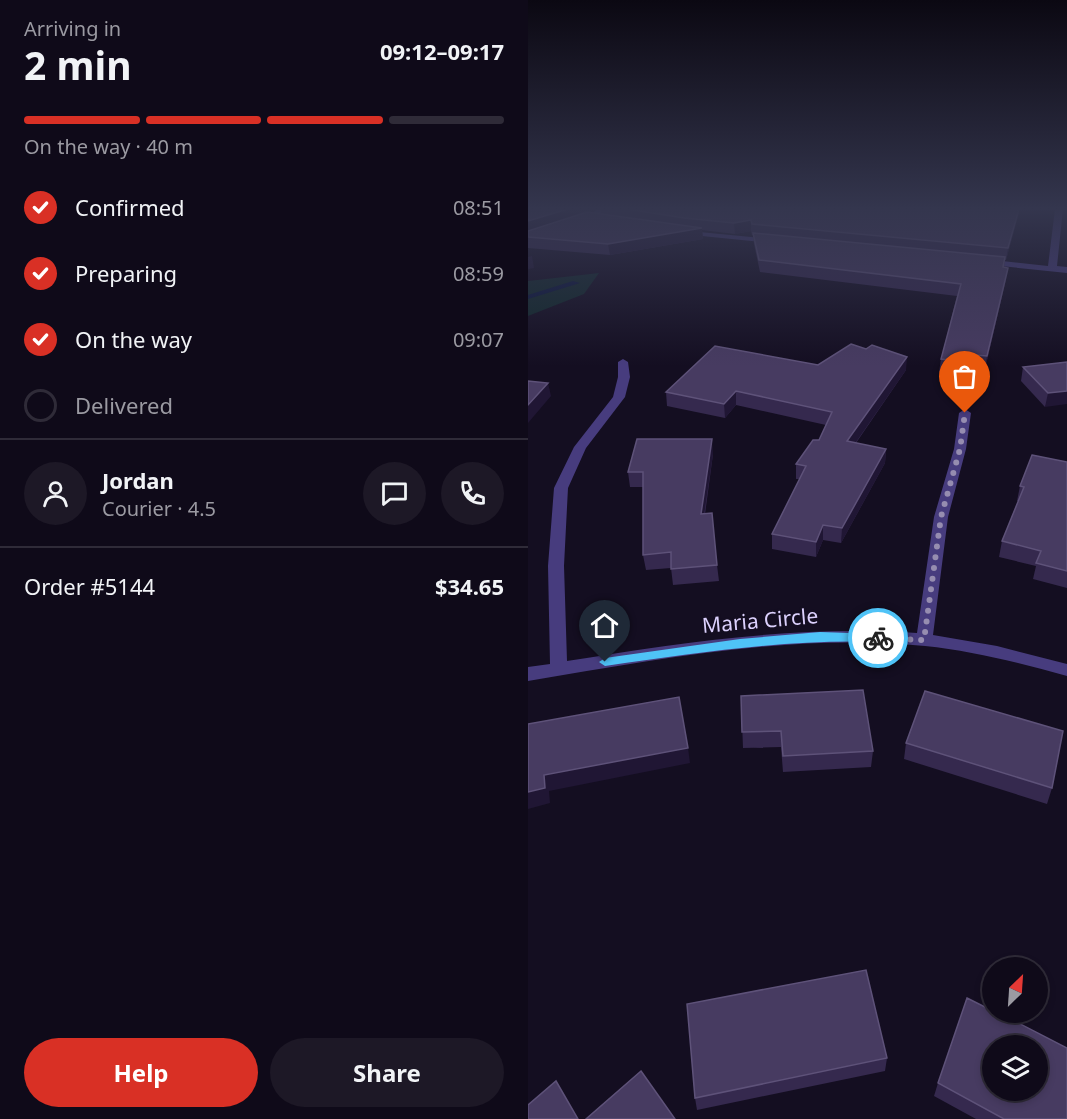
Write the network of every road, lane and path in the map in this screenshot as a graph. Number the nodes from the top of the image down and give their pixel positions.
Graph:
1 (971, 261) edge
2 (1053, 261) edge
3 (1052, 269) junction
4 (1067, 270) edge
5 (623, 362) dead end
6 (965, 413) dead end
7 (924, 640) junction
8 (559, 669) junction
9 (1067, 670) edge
10 (528, 674) edge

1 - 3 street
2 - 3 street
3 - 4 street
5 - 8 street
6 - 7 street
7 - 8 street, Maria Circle
7 - 9 street, Maria Circle
8 - 10 street, Maria Circle

